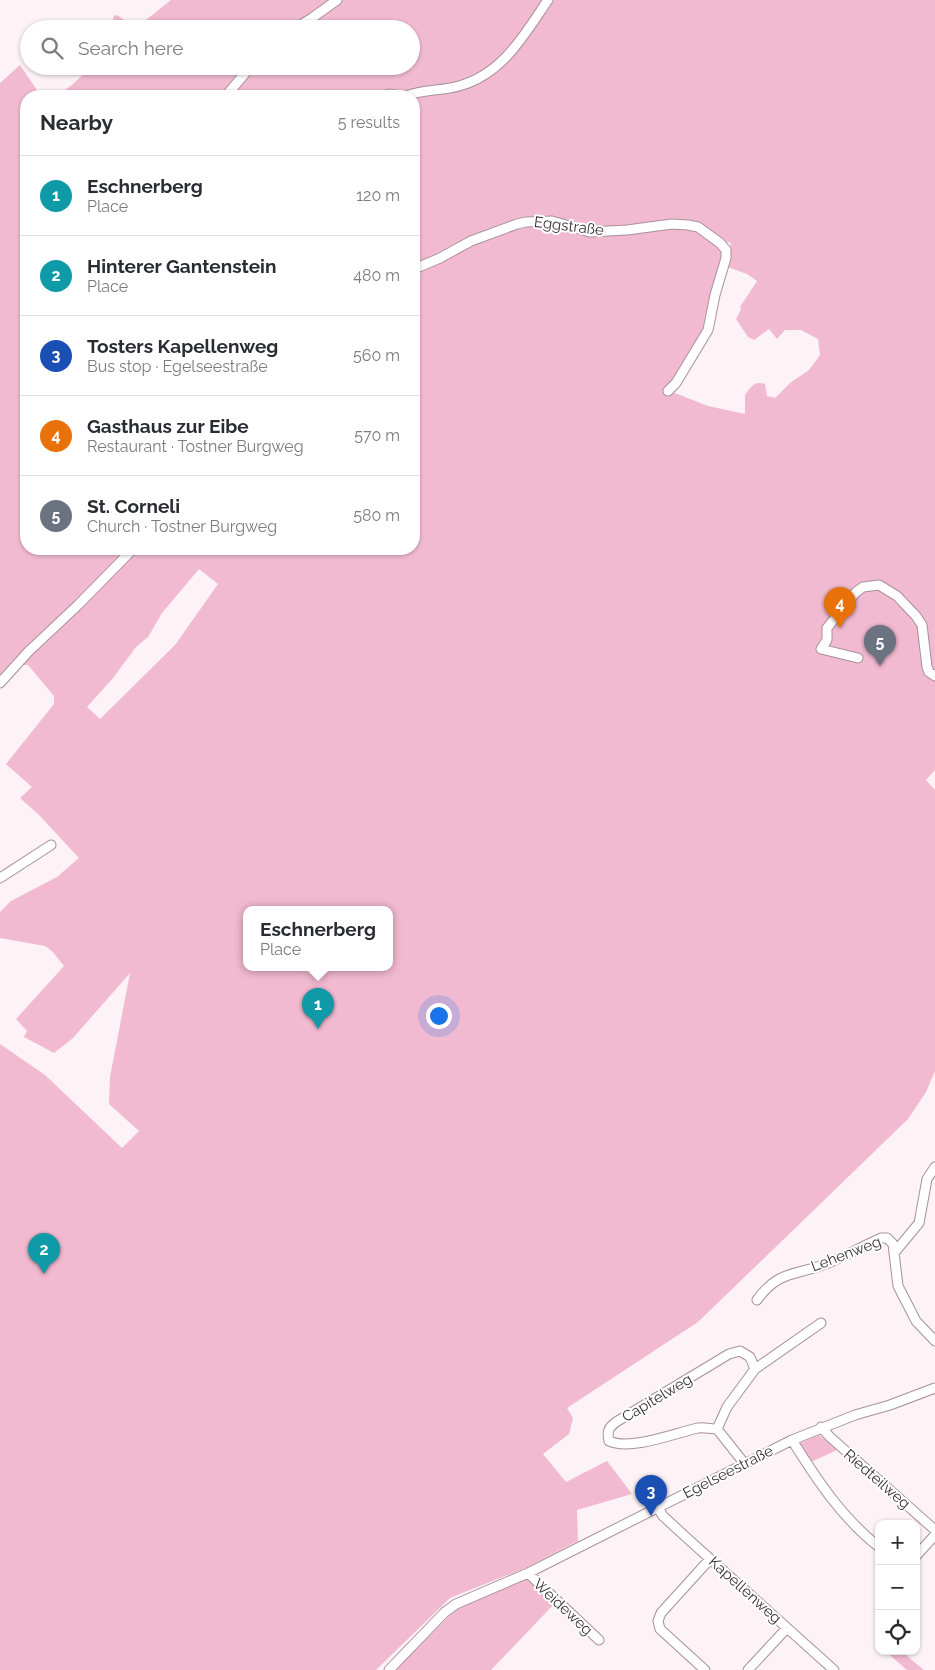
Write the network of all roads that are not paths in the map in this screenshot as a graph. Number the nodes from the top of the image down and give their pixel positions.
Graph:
1 (337, 0) edge
2 (548, 0) edge
3 (309, 20) edge
4 (244, 75) edge
5 (231, 90) edge
6 (420, 92) edge
7 (420, 266) edge
8 (668, 391) dead end
9 (126, 555) edge
10 (858, 658) dead end
11 (935, 676) edge
12 (0, 684) edge
13 (51, 844) dead end
14 (0, 878) edge
15 (935, 1167) edge
16 (895, 1252) junction
17 (757, 1300) dead end
18 (821, 1323) dead end
19 (935, 1341) edge
20 (754, 1369) junction
21 (935, 1388) edge
22 (821, 1427) junction
23 (717, 1429) junction
24 (792, 1440) junction
25 (744, 1463) junction
26 (658, 1508) junction
27 (935, 1530) edge
28 (935, 1535) edge
29 (875, 1543) edge
30 (920, 1552) edge
31 (710, 1559) junction
32 (528, 1573) junction
33 (787, 1628) junction
34 (599, 1640) dead end
35 (389, 1670) edge
36 (704, 1670) edge
37 (748, 1670) edge
38 (834, 1670) edge

1 - 3 street
2 - 6 street
4 - 5 street
7 - 8 street, Eggstraße
9 - 12 street
10 - 11 street
13 - 14 street
15 - 16 street
16 - 17 street, Lehenweg
16 - 19 street, Lehenweg
18 - 20 street
20 - 23 street
20 - 23 street, Capitelweg
21 - 22 street, Egelseestraße
22 - 24 street, Egelseestraße
22 - 27 street, Riedteilweg
23 - 25 street
24 - 25 street, Egelseestraße
24 - 29 street
25 - 26 street, Egelseestraße
26 - 31 street, Kapellenweg
26 - 32 street, Egelseestraße
28 - 30 street
31 - 33 street, Kapellenweg
31 - 36 street
32 - 34 street, Weideweg
32 - 35 street, Egelseestraße
33 - 37 street
33 - 38 street, Kapellenweg

